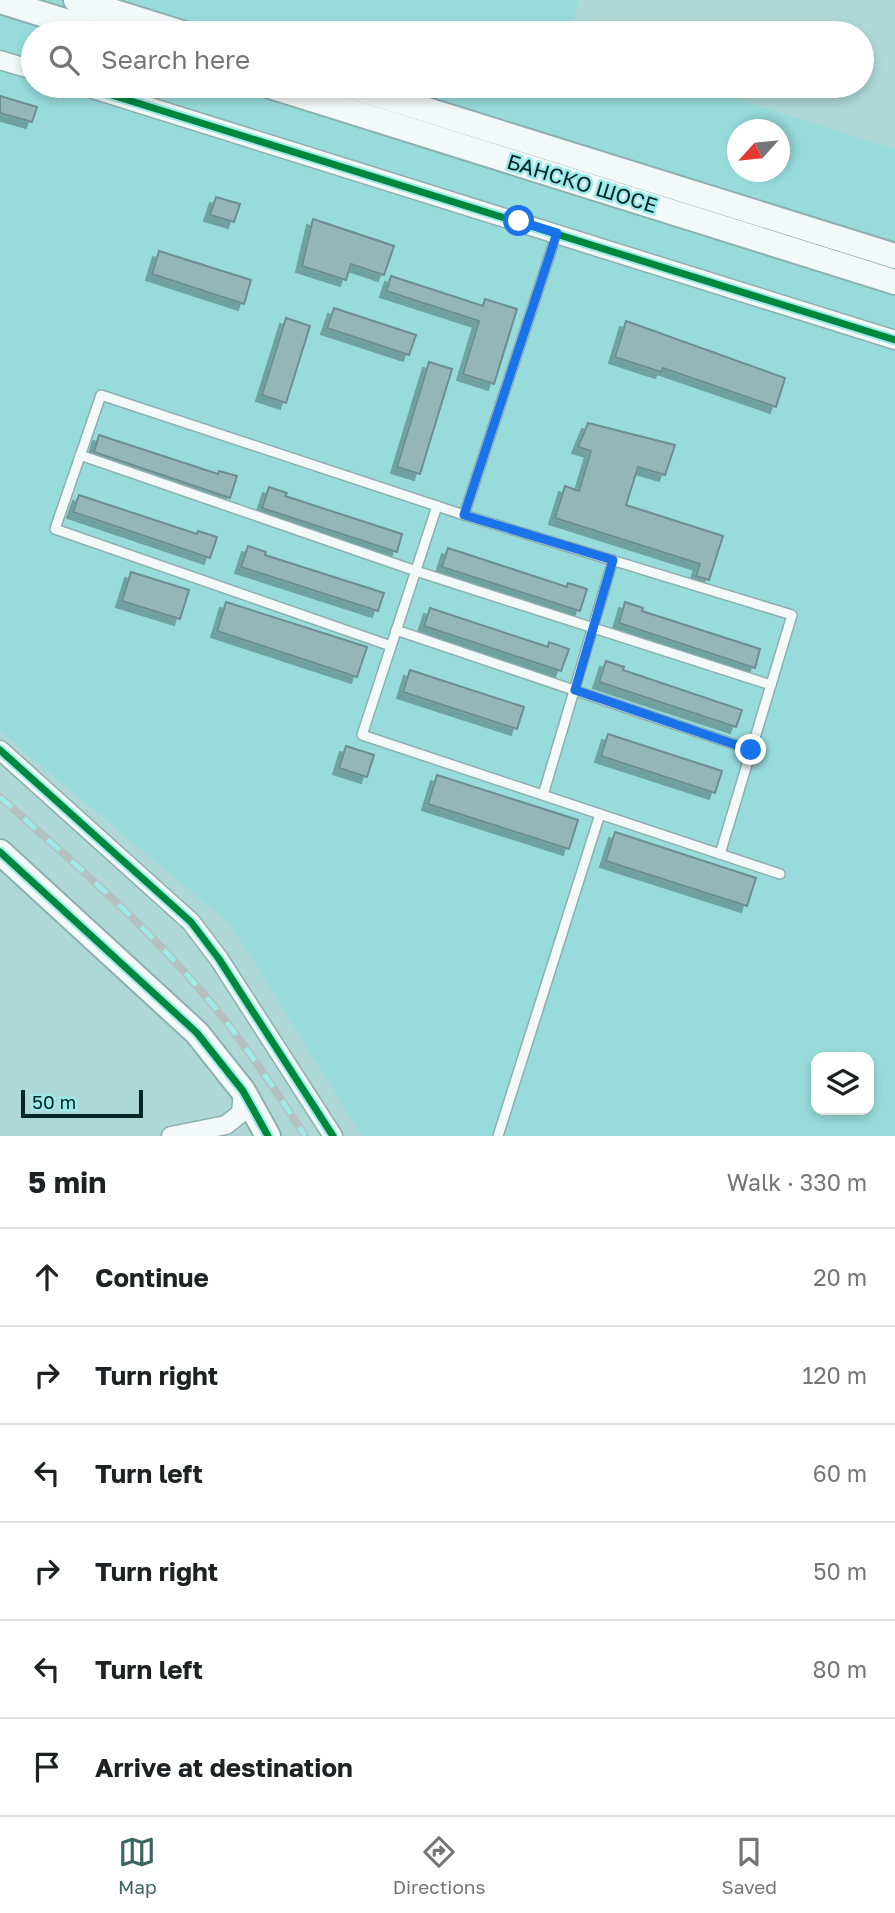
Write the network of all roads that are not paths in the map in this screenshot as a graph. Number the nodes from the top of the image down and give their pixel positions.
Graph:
1 (76, 0) edge
2 (0, 1) edge
3 (64, 21) edge
4 (144, 21) edge
5 (0, 60) edge
6 (21, 66) edge
7 (122, 98) edge
8 (308, 98) edge
9 (388, 98) edge
10 (557, 233) junction
11 (895, 256) edge
12 (895, 282) edge
13 (895, 340) edge
14 (80, 455) junction
15 (437, 506) junction
16 (464, 515) junction
17 (613, 560) junction
18 (416, 571) junction
19 (593, 628) junction
20 (396, 630) junction
21 (391, 646) junction
22 (771, 685) junction
23 (575, 690) junction
24 (0, 750) edge
25 (751, 750) junction
26 (543, 795) junction
27 (600, 814) junction
28 (0, 852) edge
29 (720, 854) junction
30 (780, 874) dead end
31 (243, 1091) junction
32 (171, 1136) edge
33 (268, 1136) edge
34 (333, 1136) edge
35 (498, 1136) edge

1 - 4 main road
2 - 3 main road
5 - 6 street
7 - 10 street
8 - 12 main road, БАНСКО ШОСЕ
9 - 11 main road, БАНСКО ШОСЕ
10 - 13 street
10 - 16 lane
14 - 15 lane
14 - 18 lane
14 - 21 lane
15 - 16 lane
15 - 18 lane
16 - 17 lane
17 - 19 lane
17 - 22 lane
18 - 19 lane
18 - 20 lane
19 - 22 lane
19 - 23 lane
20 - 21 lane
20 - 23 lane
21 - 26 lane
22 - 25 lane
23 - 25 lane
23 - 26 lane
24 - 34 street
25 - 29 lane
26 - 27 lane
27 - 29 lane
27 - 35 lane
28 - 31 main road
29 - 30 lane
31 - 32 street
31 - 33 main road

